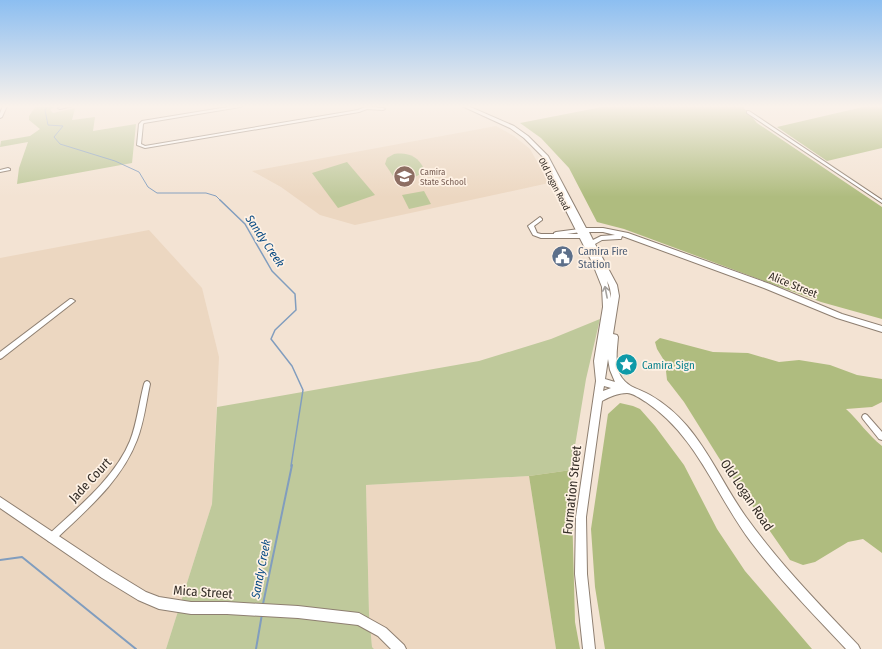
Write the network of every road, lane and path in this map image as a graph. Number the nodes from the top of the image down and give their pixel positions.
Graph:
1 (140, 136) edge
2 (209, 136) edge
3 (517, 136) edge
4 (525, 136) edge
5 (784, 136) edge
6 (8, 169) dead end
7 (0, 171) edge
8 (569, 199) junction
9 (882, 202) edge
10 (540, 218) dead end
11 (603, 230) junction
12 (583, 233) junction
13 (619, 237) junction
14 (592, 244) junction
15 (695, 261) junction
16 (614, 296) junction
17 (72, 301) dead end
18 (882, 329) edge
19 (0, 356) edge
20 (600, 381) junction
21 (147, 384) dead end
22 (628, 390) junction
23 (598, 399) junction
24 (864, 417) dead end
25 (882, 437) edge
26 (0, 502) edge
27 (51, 538) junction
28 (400, 649) edge
29 (589, 649) edge
30 (854, 649) edge

1 - 2 street
3 - 12 main road, Old Logan Road
4 - 8 main road, Old Logan Road
5 - 9 street
6 - 7 street
8 - 11 main road, Old Logan Road
8 - 12 main road, Old Logan Road
10 - 12 street
11 - 12 main road, Alice Street
11 - 15 main road, Alice Street
12 - 13 main road, Alice Street
12 - 14 main road, Formation Street
20 -> 12 main road, Formation Street
13 - 14 main road
13 - 15 main road, Alice Street
14 - 16 main road, Formation Street
15 - 18 main road, Alice Street
16 - 20 main road, Formation Street
16 - 22 main road
17 - 19 street
20 - 22 main road, Old Logan Road
20 - 23 main road, Formation Street
21 - 27 street, Jade Court
22 - 23 main road
22 - 30 main road, Old Logan Road
23 - 29 main road, Formation Street
24 - 25 street
26 - 27 main road, Mica Street
27 - 28 main road, Mica Street

